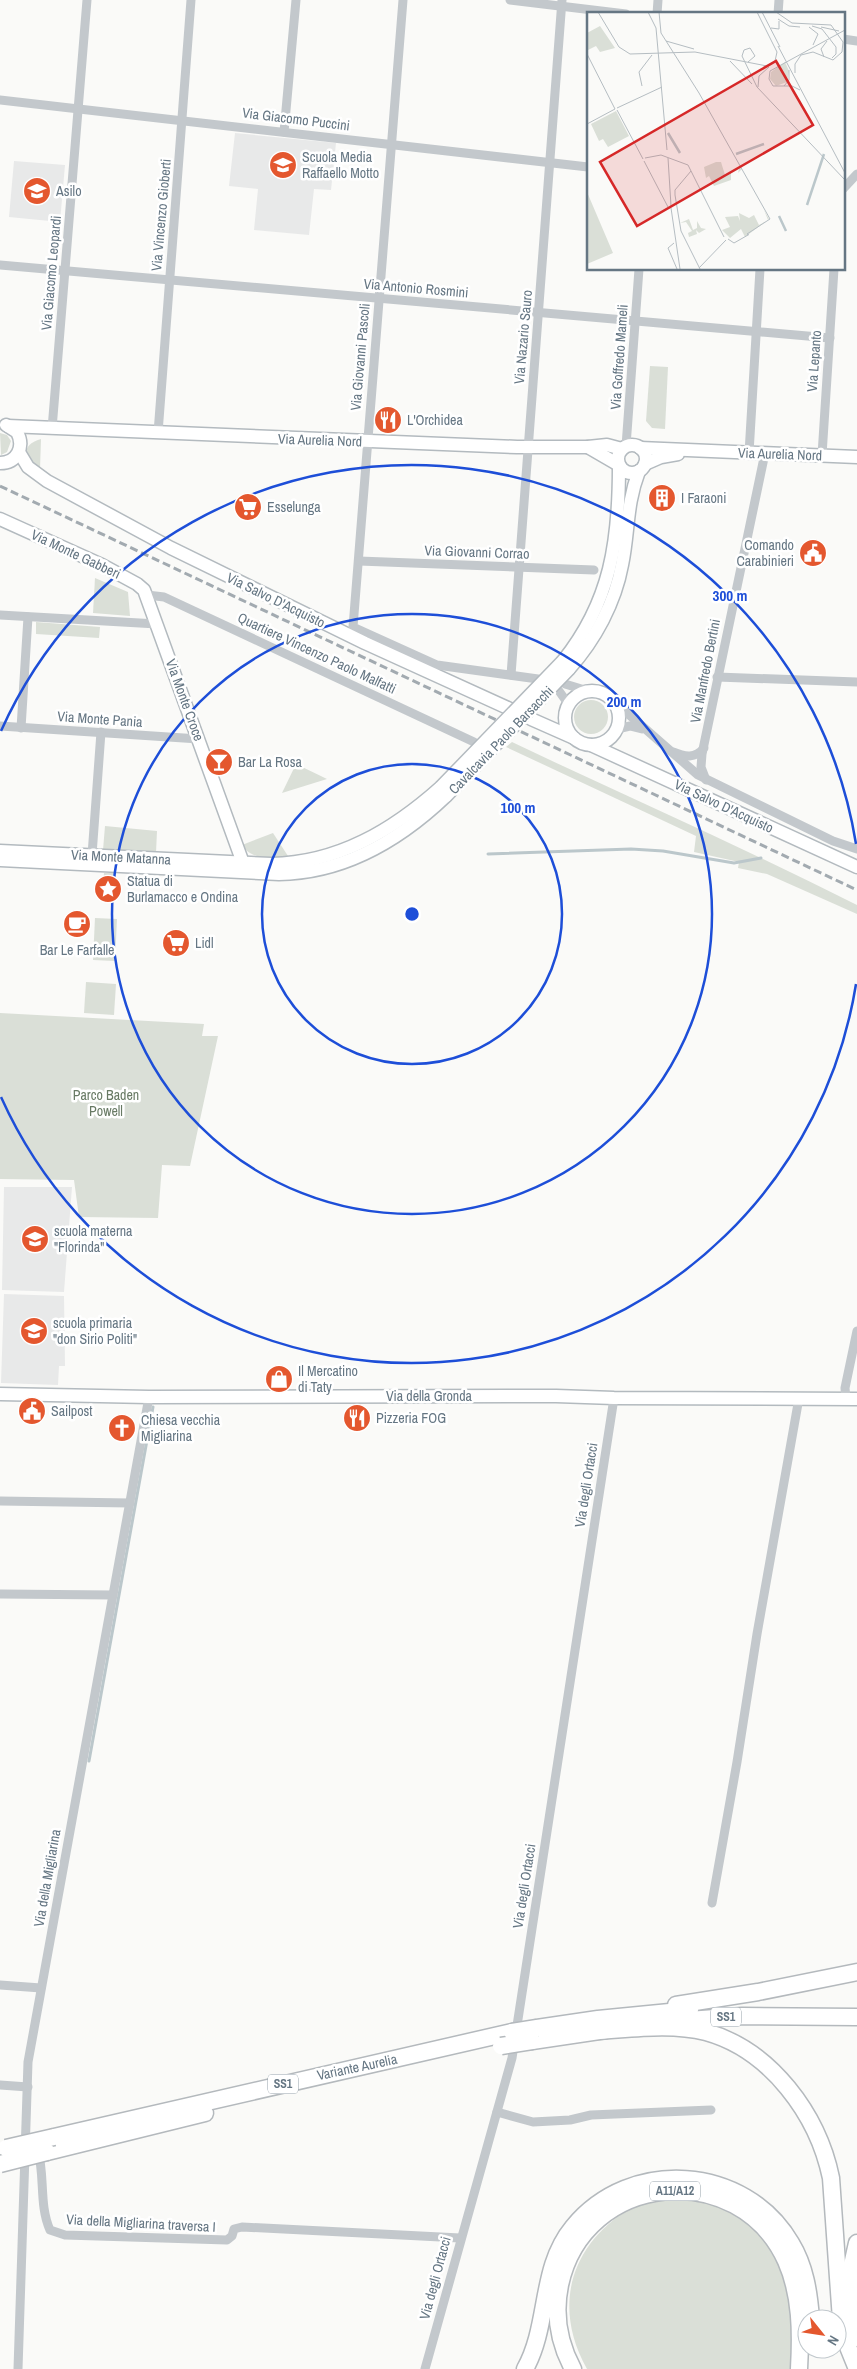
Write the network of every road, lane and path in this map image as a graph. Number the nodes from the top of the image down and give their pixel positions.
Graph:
1 (87, 0) edge
2 (191, 0) edge
3 (296, 0) edge
4 (403, 0) edge
5 (510, 0) edge
6 (562, 3) edge
7 (614, 12) edge
8 (844, 39) edge
9 (857, 41) edge
10 (0, 100) edge
11 (78, 108) junction
12 (183, 120) junction
13 (284, 132) junction
14 (391, 144) junction
15 (550, 162) junction
16 (587, 167) edge
17 (857, 174) edge
18 (844, 188) edge
19 (0, 265) edge
20 (65, 269) junction
21 (639, 270) edge
22 (760, 270) edge
23 (834, 270) edge
24 (169, 280) junction
25 (378, 299) junction
26 (539, 312) junction
27 (636, 321) junction
28 (756, 331) junction
29 (830, 338) junction
30 (2, 425) edge
31 (52, 429) junction
32 (158, 433) junction
33 (367, 442) junction
34 (528, 447) junction
35 (588, 447) junction
36 (20, 448) junction
37 (624, 448) junction
38 (640, 448) junction
39 (703, 451) junction
40 (749, 453) junction
41 (765, 453) junction
42 (822, 455) junction
43 (857, 457) edge
44 (2, 463) edge
45 (619, 465) junction
46 (642, 468) junction
47 (47, 481) junction
48 (0, 519) edge
49 (359, 561) junction
50 (520, 567) junction
51 (594, 570) dead end
52 (147, 595) junction
53 (0, 615) edge
54 (28, 617) junction
55 (157, 624) junction
56 (566, 665) junction
57 (511, 675) junction
58 (717, 677) junction
59 (538, 679) dead end
60 (857, 682) edge
61 (588, 691) junction
62 (610, 698) junction
63 (510, 709) dead end
64 (567, 709) junction
65 (0, 726) edge
66 (21, 728) junction
67 (644, 730) junction
68 (101, 732) junction
69 (613, 734) junction
70 (574, 738) junction
71 (199, 739) junction
72 (474, 742) dead end
73 (591, 745) junction
74 (704, 747) junction
75 (672, 752) junction
76 (629, 763) junction
77 (706, 780) junction
78 (857, 849) edge
79 (0, 851) edge
80 (92, 855) junction
81 (0, 860) edge
82 (238, 867) junction
83 (857, 867) edge
84 (857, 1331) edge
85 (0, 1394) edge
86 (149, 1397) junction
87 (614, 1398) junction
88 (800, 1398) junction
89 (851, 1399) edge
90 (0, 1501) edge
91 (130, 1503) junction
92 (0, 1594) edge
93 (113, 1595) junction
94 (712, 1903) dead end
95 (857, 1972) edge
96 (0, 1985) edge
97 (40, 1988) junction
98 (857, 2006) edge
99 (857, 2017) edge
100 (597, 2025) junction
101 (534, 2035) junction
102 (0, 2085) edge
103 (28, 2087) junction
104 (710, 2110) dead end
105 (497, 2112) junction
106 (28, 2116) junction
107 (50, 2144) junction
108 (3, 2149) edge
109 (0, 2164) edge
110 (460, 2238) junction
111 (857, 2243) edge
112 (849, 2262) edge
113 (810, 2309) edge
114 (857, 2338) edge
115 (857, 2356) edge
116 (18, 2369) edge
117 (425, 2369) edge
118 (525, 2369) edge
119 (573, 2369) edge
120 (800, 2369) edge
121 (857, 2369) edge

1 - 11 street, Via Giacomo Leopardi
2 - 12 street, Via Vincenzo Gioberti
3 - 13 street
4 - 14 street, Via Giovanni Pascoli
5 - 6 street
6 - 7 street
6 - 15 street, Via Nazario Sauro
8 - 9 street
10 - 11 street, Via Giacomo Puccini
11 - 12 street, Via Giacomo Puccini
11 - 20 street, Via Giacomo Leopardi
12 - 13 street, Via Giacomo Puccini
12 - 24 street, Via Vincenzo Gioberti
13 - 14 street, Via Giacomo Puccini
14 - 15 street, Via Giacomo Puccini
14 - 25 street, Via Giovanni Pascoli
15 - 16 street, Via Giacomo Puccini
15 - 26 street, Via Nazario Sauro
17 - 18 street
19 - 20 street, Via Antonio Rosmini
20 - 24 street, Via Antonio Rosmini
20 - 31 street, Via Giacomo Leopardi
21 - 27 street, Via Goffredo Mameli
22 - 28 street
23 - 29 street, Via Lepanto
24 - 25 street, Via Antonio Rosmini
24 - 32 street, Via Vincenzo Gioberti
25 - 26 street, Via Antonio Rosmini
25 - 33 street, Via Giovanni Pascoli
26 - 27 street, Via Antonio Rosmini
26 - 34 street, Via Nazario Sauro
27 - 28 street, Via Antonio Rosmini
27 - 37 street, Via Goffredo Mameli
28 - 29 street, Via Antonio Rosmini
28 - 40 street
29 - 42 street, Via Lepanto
30 - 31 street, Via Aurelia Nord
30 - 36 street, Via Salvo D'Acquisto
31 - 32 street, Via Aurelia Nord
31 - 36 street, Via Aurelia Nord
32 - 33 street, Via Aurelia Nord
33 - 34 street, Via Aurelia Nord
33 - 49 street, Via Giovanni Pascoli
34 - 35 street, Via Aurelia Nord
34 - 50 street, Via Nazario Sauro
35 - 37 street, Via Aurelia Nord
35 - 45 street
36 - 44 street, Via Aurelia Nord
36 - 47 street, Via Salvo D'Acquisto
37 - 38 street
37 - 45 street
38 - 39 street, Via Aurelia Nord
38 - 46 street
39 - 40 street, Via Aurelia Nord
39 - 46 street, Via Aurelia Nord
40 - 41 street, Via Aurelia Nord
41 - 42 street, Via Aurelia Nord
41 - 58 street, Via Manfredo Bertini
42 - 43 street, Via Aurelia Nord
44 - 47 street, Via Salvo D'Acquisto
45 - 46 street
45 - 56 street, Cavalcavia Paolo Barsacchi
46 - 56 street, Cavalcavia Paolo Barsacchi
47 - 63 street, Via Salvo D'Acquisto
48 - 52 street, Via Monte Gabberi
49 - 50 street, Via Giovanni Corrao
49 - 57 street, Via Giovanni Pascoli
50 - 51 street, Via Giovanni Corrao
50 - 57 street, Via Nazario Sauro
52 - 55 street, Via Monte Croce
52 - 72 street, Quartiere Vincenzo Paolo Malfatti
53 - 54 street
54 - 55 street
54 - 66 street
55 - 71 street, Via Monte Croce
56 - 82 street, Cavalcavia Paolo Barsacchi, bridge
57 - 59 street
58 - 60 street
58 - 74 street, Via Manfredo Bertini
61 - 62 street
61 - 64 street, Via Salvo D'Acquisto
61 - 64 street
62 - 67 street
62 - 69 street
64 - 70 street
64 - 70 street, Via Salvo D'Acquisto
65 - 66 street, Via Monte Pania
66 - 68 street, Via Monte Pania
67 - 69 street
67 - 75 street
68 - 71 street, Via Monte Pania
68 - 80 street
69 - 73 street
69 - 76 street
70 - 73 street, Via Salvo D'Acquisto
71 - 82 street, Via Monte Croce
73 - 76 street, Via Salvo D'Acquisto
74 - 75 street
74 - 77 street, Via Manfredo Bertini
75 - 77 street
76 - 83 street, Via Salvo D'Acquisto
77 - 78 street
79 - 80 street, Via Monte Matanna
80 - 82 street, Via Monte Matanna
81 - 82 street, Via Monte Matanna
84 - 89 street
85 - 86 street, Via della Gronda
86 - 87 street, Via della Gronda
86 - 91 street, Via della Migliarina
87 - 88 street, Via della Gronda
87 - 105 street, Via degli Ortacci
88 - 89 street, Via della Gronda
88 - 94 street
90 - 91 street
91 - 93 street, Via della Migliarina
92 - 93 street
93 - 97 street, Via della Migliarina
95 - 100 highway
96 - 97 street
97 - 103 street, Via della Migliarina
98 - 100 highway, SS1
99 - 100 highway, SS1
100 - 101 highway, Variante Aurelia / SS1
100 - 112 highway
101 - 107 highway, Variante Aurelia / SS1, bridge
101 - 107 highway, Variante Aurelia / SS1, bridge
102 - 103 street
103 - 106 street, Via della Migliarina
104 - 105 street
105 - 110 street, Via degli Ortacci
106 - 110 street, Via della Migliarina traversa I
106 - 116 street, Via della Migliarina
107 - 108 highway, Variante Aurelia / SS1, bridge
107 - 109 highway, Variante Aurelia / SS1, bridge
110 - 117 street, Via degli Ortacci
111 - 112 highway
112 - 114 highway
112 - 115 highway
112 - 121 highway
113 - 118 highway
119 - 120 highway, A11/A12

